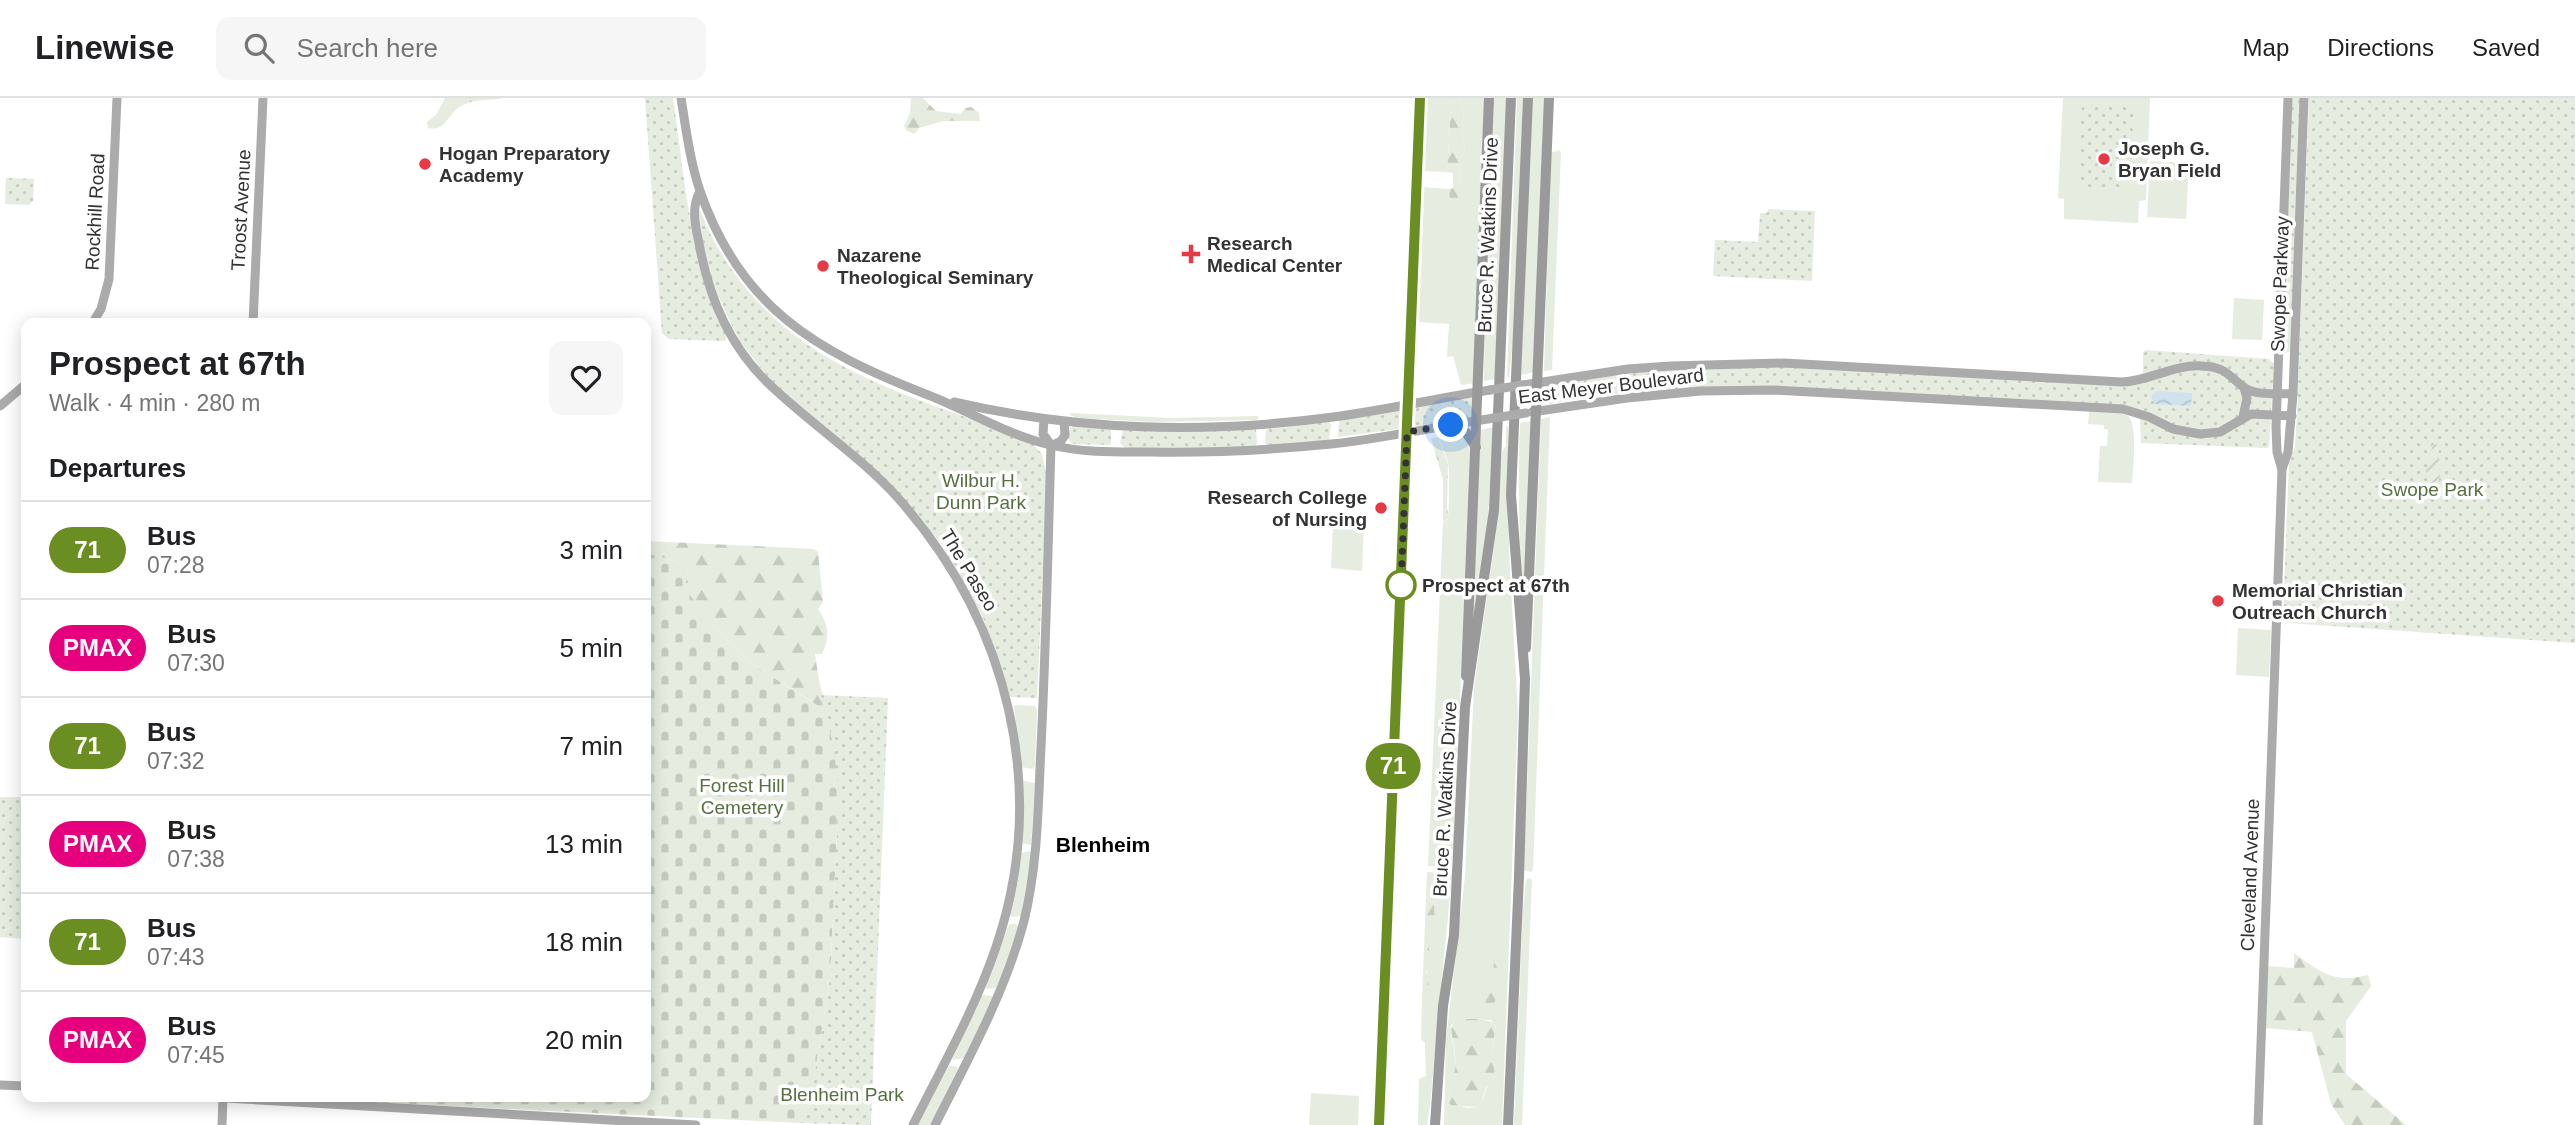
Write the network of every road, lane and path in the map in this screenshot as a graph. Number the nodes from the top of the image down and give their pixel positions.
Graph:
1 (117, 98) edge
2 (263, 98) edge
3 (681, 98) edge
4 (1420, 98) edge
5 (1489, 98) edge
6 (1511, 98) edge
7 (1528, 98) edge
8 (1549, 98) edge
9 (2288, 98) edge
10 (2304, 98) edge
11 (700, 191) junction
12 (95, 318) edge
13 (253, 318) edge
14 (1537, 383) junction
15 (21, 388) edge
16 (2244, 388) junction
17 (1485, 391) junction
18 (2278, 393) junction
19 (2293, 394) junction
20 (937, 398) junction
21 (1408, 405) junction
22 (0, 406) edge
23 (1531, 412) junction
24 (2277, 415) junction
25 (2292, 416) junction
26 (2243, 417) junction
27 (1044, 419) junction
28 (1477, 420) junction
29 (1064, 422) junction
30 (1451, 425) junction
31 (1407, 432) junction
32 (1051, 445) junction
33 (1476, 447) junction
34 (2282, 470) junction
35 (2277, 626) joint
36 (1525, 679) junction
37 (1465, 707) junction
38 (0, 1084) edge
39 (21, 1086) edge
40 (223, 1102) edge
41 (293, 1102) edge
42 (222, 1125) edge
43 (696, 1125) edge
44 (913, 1125) edge
45 (935, 1125) edge
46 (1379, 1125) edge
47 (1435, 1125) edge
48 (1508, 1125) edge
49 (2258, 1125) edge

1 - 12 main road, Rockhill Road
2 - 13 main road, Troost Avenue
3 - 11 main road, The Paseo
4 - 21 main road
5 - 17 highway
6 - 37 highway, Bruce R. Watkins Drive
7 - 36 highway, Bruce R. Watkins Drive
8 - 14 highway
9 - 18 main road, Swope Parkway
10 - 19 main road, Swope Parkway
11 - 20 main road, East Meyer Boulevard
11 - 44 main road, The Paseo
14 - 16 main road, East Meyer Boulevard
14 - 17 main road, East Meyer Boulevard, bridge
14 - 23 highway
15 - 22 main road
16 - 18 main road, East Meyer Boulevard
16 - 26 main road
17 - 21 main road, East Meyer Boulevard
17 - 28 highway
18 - 19 main road, East Meyer Boulevard
18 - 24 main road, Swope Parkway
19 - 25 main road, Swope Parkway
20 - 27 main road, East Meyer Boulevard
20 - 32 main road, East Meyer Boulevard
21 - 29 main road, East Meyer Boulevard
21 - 31 main road
23 - 26 main road, East Meyer Boulevard
23 - 28 main road, East Meyer Boulevard, bridge
23 - 36 highway
24 - 25 main road, East Meyer Boulevard
24 - 26 main road, East Meyer Boulevard
24 - 34 main road, Swope Parkway
25 - 34 main road, Swope Parkway
27 - 29 main road, East Meyer Boulevard
27 - 32 main road
28 - 30 main road, East Meyer Boulevard
28 - 33 highway
29 - 32 main road
30 - 31 main road, East Meyer Boulevard
30 - 33 highway
31 - 32 main road, East Meyer Boulevard
31 - 46 main road
32 - 45 main road
33 - 37 highway
34 - 35 main road, Swope Parkway
35 - 49 main road, Cleveland Avenue
36 - 48 highway, Bruce R. Watkins Drive
37 - 47 highway, Bruce R. Watkins Drive
38 - 39 main road
40 - 42 main road
41 - 43 main road

